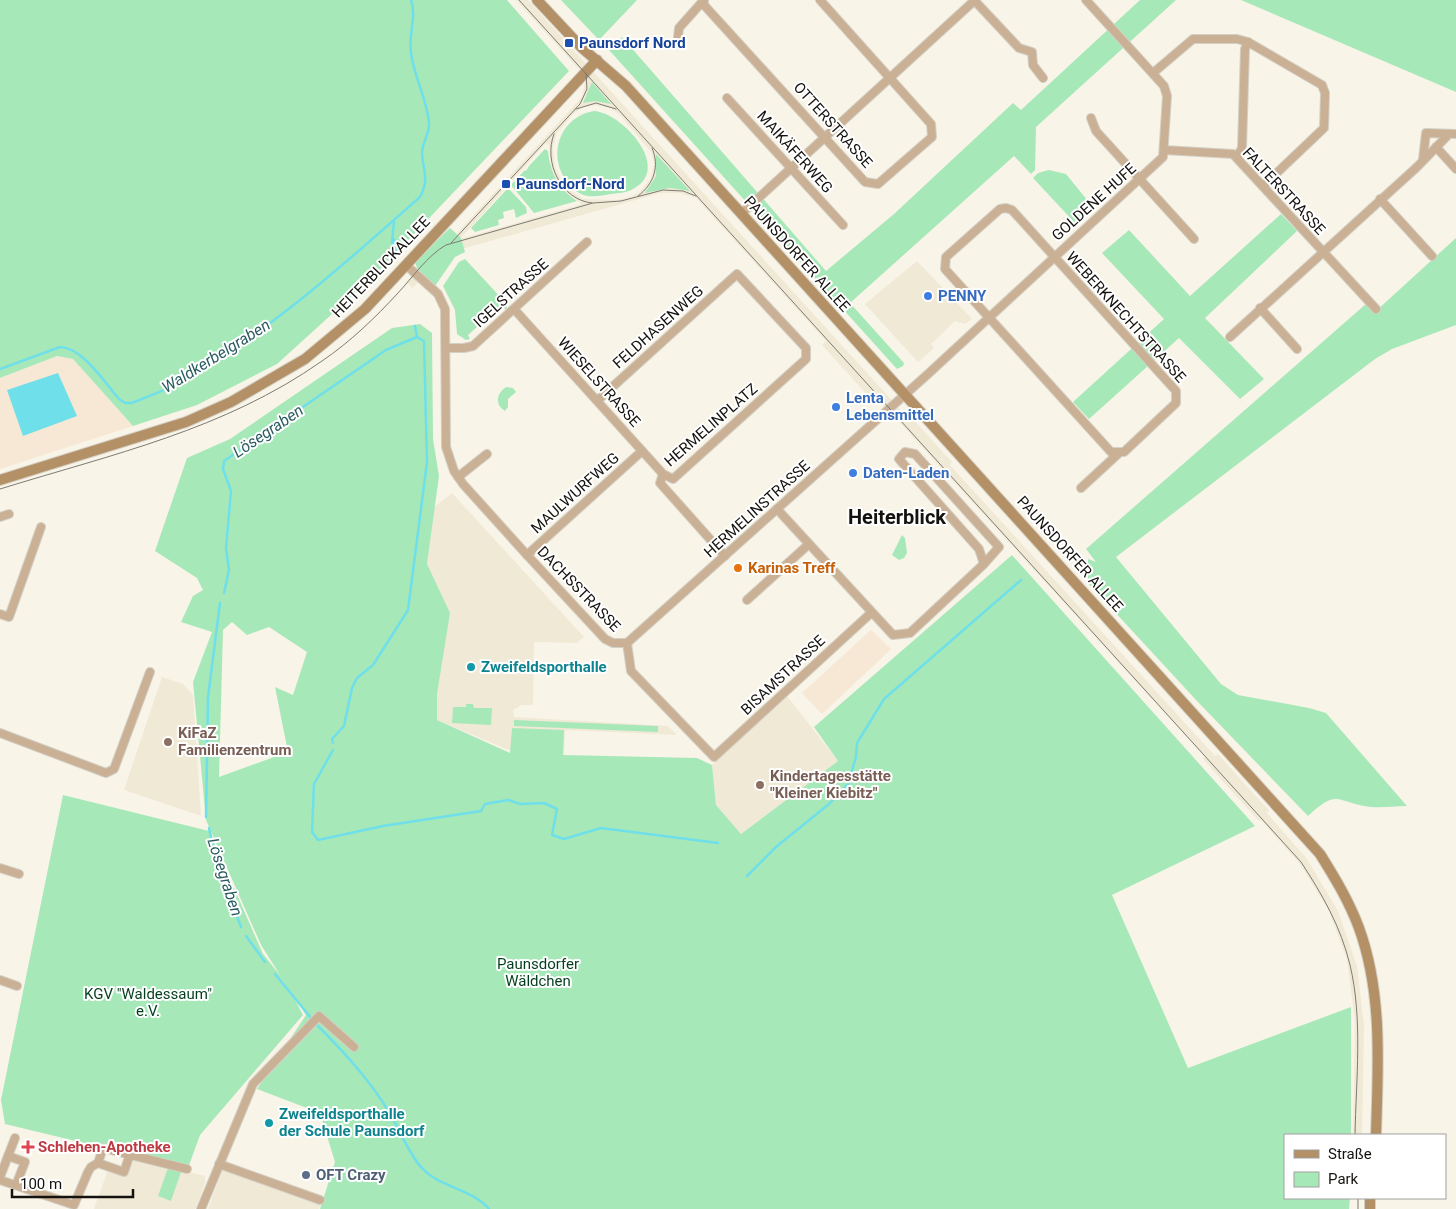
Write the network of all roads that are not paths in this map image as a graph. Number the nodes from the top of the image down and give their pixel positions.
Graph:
1 (536, 0) edge
2 (820, 0) edge
3 (975, 0) edge
4 (1086, 0) edge
5 (704, 1) edge
6 (678, 37) dead end
7 (1248, 42) junction
8 (597, 60) junction
9 (1153, 74) junction
10 (890, 78) junction
11 (1043, 78) dead end
12 (728, 98) dead end
13 (1091, 118) dead end
14 (1453, 134) edge
15 (826, 136) junction
16 (1436, 148) junction
17 (1164, 150) junction
18 (1237, 157) junction
19 (1423, 159) junction
20 (790, 168) junction
21 (1456, 169) edge
22 (1140, 180) junction
23 (1263, 186) junction
24 (1380, 200) junction
25 (741, 214) junction
26 (843, 225) dead end
27 (1194, 239) dead end
28 (587, 242) dead end
29 (1322, 252) junction
30 (1432, 256) dead end
31 (1054, 257) junction
32 (406, 265) junction
33 (1260, 308) junction
34 (514, 309) junction
35 (1376, 309) dead end
36 (988, 317) junction
37 (1230, 337) dead end
38 (446, 348) junction
39 (1297, 350) dead end
40 (808, 354) joint
41 (904, 394) junction
42 (598, 400) junction
43 (642, 451) junction
44 (1119, 453) junction
45 (487, 454) dead end
46 (663, 474) junction
47 (458, 477) junction
48 (0, 480) edge
49 (1081, 488) dead end
50 (777, 509) junction
51 (10, 514) dead end
52 (0, 517) edge
53 (41, 527) dead end
54 (809, 544) junction
55 (527, 555) junction
56 (725, 556) junction
57 (984, 564) junction
58 (747, 600) dead end
59 (871, 613) junction
60 (0, 614) edge
61 (627, 643) junction
62 (150, 672) dead end
63 (0, 733) edge
64 (714, 757) joint
65 (0, 868) edge
66 (19, 874) dead end
67 (0, 980) edge
68 (17, 986) dead end
69 (354, 1047) dead end
70 (1376, 1134) edge
71 (15, 1138) dead end
72 (130, 1154) junction
73 (8, 1156) junction
74 (98, 1163) junction
75 (219, 1164) junction
76 (186, 1169) dead end
77 (0, 1179) edge
78 (16, 1185) junction
79 (320, 1200) dead end
80 (202, 1209) edge

1 - 8 main road, PAUNSDORFER ALLEE
2 - 10 street, OTTERSTRASSE
3 - 10 street
3 - 11 street
4 - 9 street
5 - 6 street, OTTERSTRASSE
5 - 15 street, OTTERSTRASSE
7 - 9 street
7 - 18 street
7 - 23 street
8 - 25 main road, PAUNSDORFER ALLEE
8 - 32 main road, HEITERBLICKALLEE
9 - 17 street
10 - 15 street
10 - 15 street, OTTERSTRASSE
12 - 20 street, MAIKÄFERWEG
13 - 22 street
14 - 16 street, FALTERSTRASSE
14 - 19 street, FALTERSTRASSE
15 - 20 street
16 - 19 street, FALTERSTRASSE
16 - 21 street
17 - 18 street, FALTERSTRASSE
17 - 22 street, GOLDENE HUFE
18 - 23 street, FALTERSTRASSE
19 - 24 street, FALTERSTRASSE
20 - 25 street
20 - 26 street, MAIKÄFERWEG
22 - 27 street
22 - 31 street, GOLDENE HUFE
23 - 29 street, FALTERSTRASSE
24 - 29 street, FALTERSTRASSE
24 - 30 street
25 - 41 main road, PAUNSDORFER ALLEE
28 - 34 street, IGELSTRASSE
29 - 33 street, FALTERSTRASSE
29 - 35 street, FALTERSTRASSE
31 - 36 street, GOLDENE HUFE
31 - 36 street, WEBERKNECHTSTRASSE
31 - 44 street, WEBERKNECHTSTRASSE
32 - 38 street, DACHSSTRASSE
32 - 48 main road, HEITERBLICKALLEE
33 - 37 street, FALTERSTRASSE
33 - 39 street
34 - 38 street, IGELSTRASSE
34 - 42 street, WIESELSTRASSE
36 - 41 street, GOLDENE HUFE
36 - 44 street, WEBERKNECHTSTRASSE
38 - 47 street, DACHSSTRASSE
40 - 42 street, FELDHASENWEG
40 - 46 street, HERMELINPLATZ
41 - 50 street, HERMELINSTRASSE
41 - 70 main road, PAUNSDORFER ALLEE
42 - 43 street, WIESELSTRASSE
43 - 46 street, WIESELSTRASSE
43 - 55 street, MAULWURFWEG
44 - 49 street
45 - 47 street
46 - 56 street, HERMELINPLATZ
47 - 55 street, DACHSSTRASSE
50 - 54 street
50 - 56 street, HERMELINSTRASSE
51 - 52 street
53 - 60 street
54 - 58 street
54 - 59 street
55 - 61 street, DACHSSTRASSE
56 - 61 street, HERMELINSTRASSE
57 - 57 street
57 - 59 street
59 - 64 street, BISAMSTRASSE
61 - 64 street, DACHSSTRASSE
62 - 63 street
65 - 66 street
67 - 68 street
69 - 75 street
71 - 73 street
72 - 74 street
72 - 74 street
72 - 76 street
73 - 77 street
73 - 78 street
74 - 78 street
75 - 79 street
75 - 80 street
77 - 78 street

